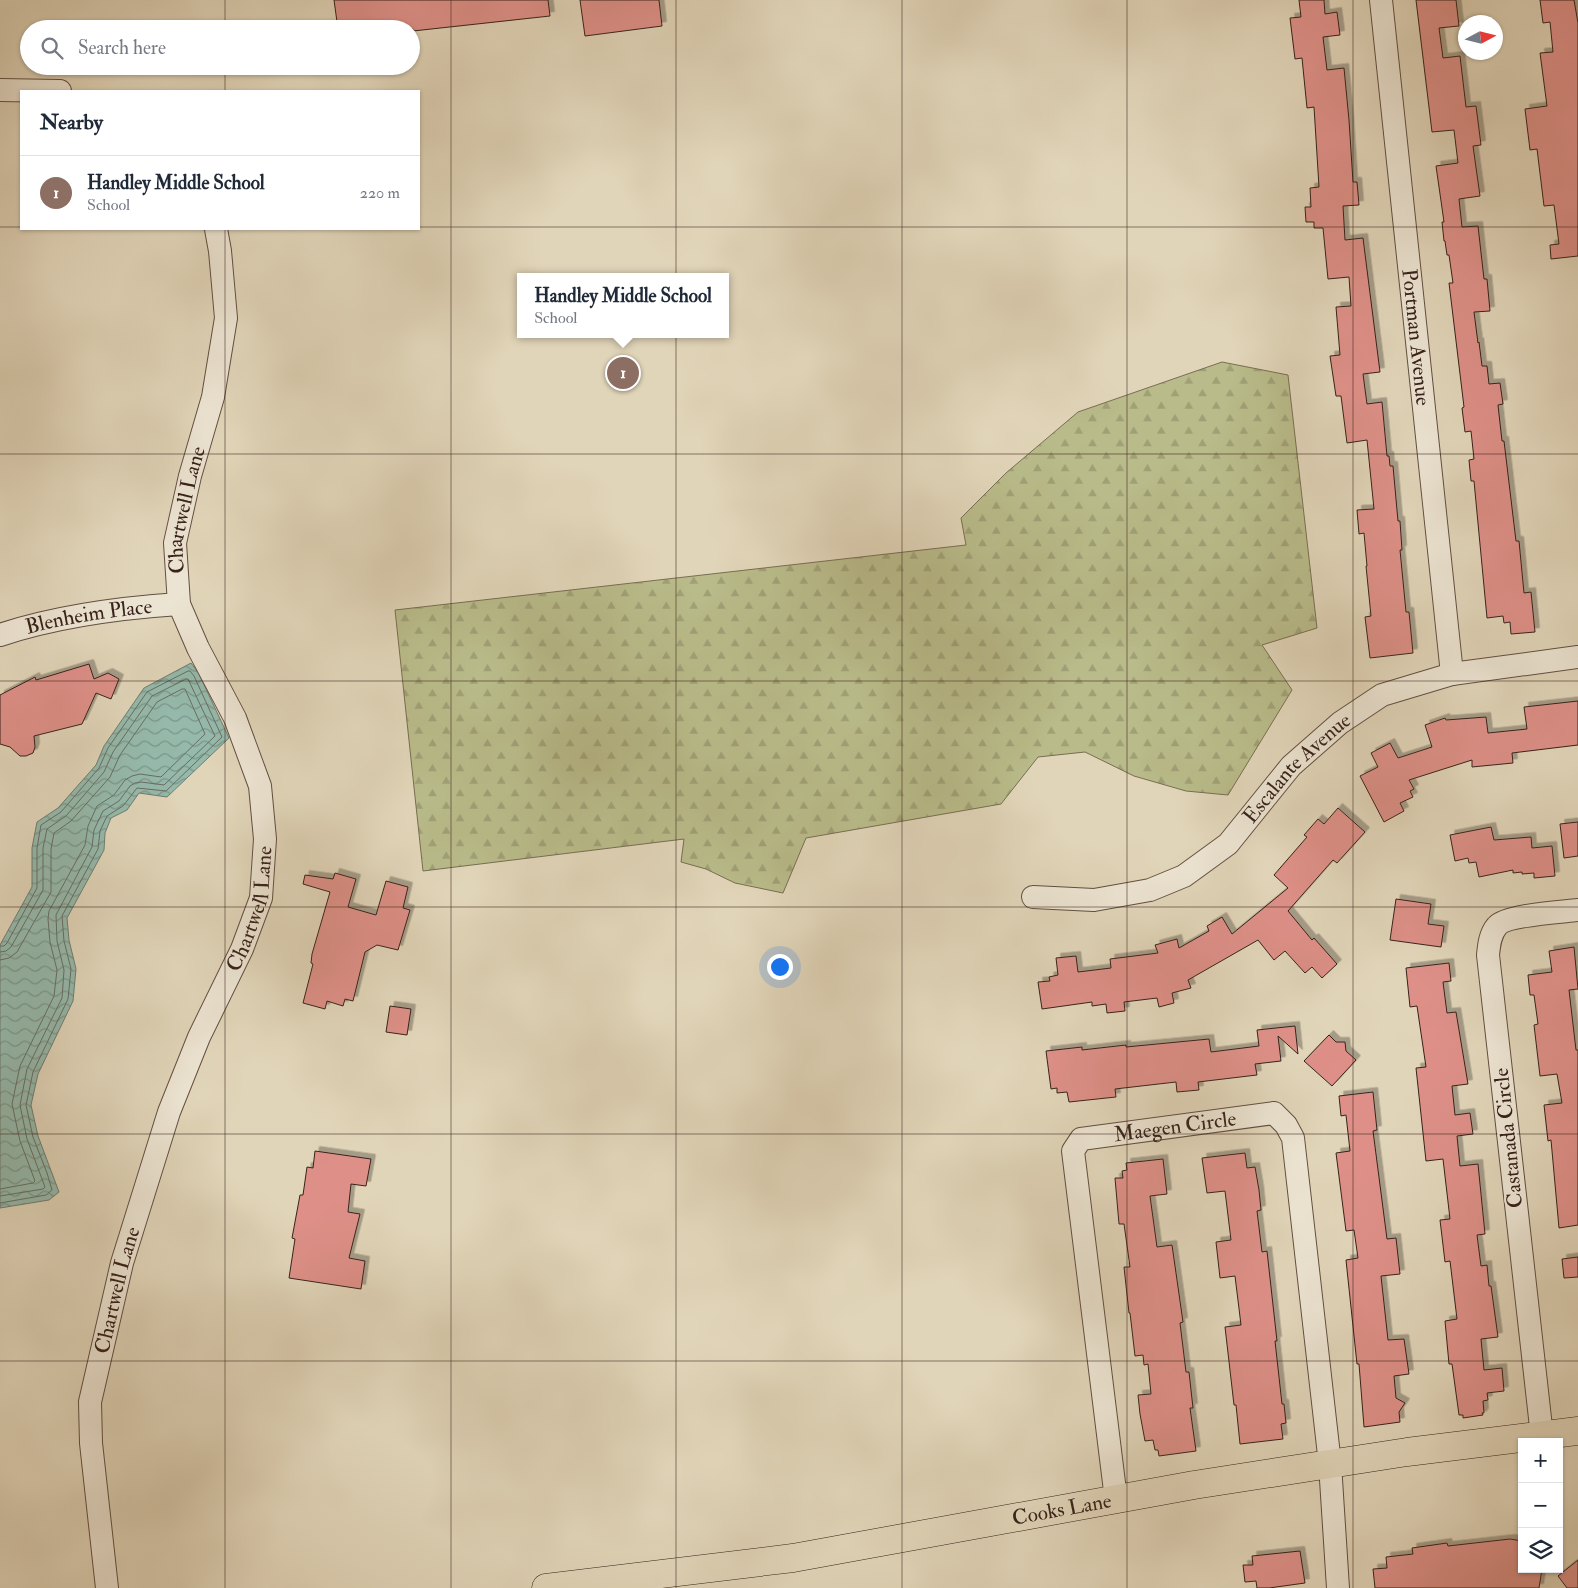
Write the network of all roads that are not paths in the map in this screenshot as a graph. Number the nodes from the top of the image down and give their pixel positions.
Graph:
1 (1381, 0) edge
2 (0, 90) edge
3 (20, 90) edge
4 (216, 230) edge
5 (180, 604) junction
6 (0, 634) edge
7 (1578, 657) edge
8 (1452, 674) junction
9 (1033, 897) dead end
10 (1578, 910) edge
11 (1578, 1432) edge
12 (1542, 1436) junction
13 (1330, 1464) junction
14 (1116, 1499) junction
15 (107, 1588) edge
16 (546, 1588) edge
17 (1338, 1588) edge

1 - 8 street, Portman Avenue
2 - 3 street
4 - 5 street, Chartwell Lane
5 - 6 street, Blenheim Place
5 - 15 street, Chartwell Lane
7 - 8 street, Escalante Avenue
8 - 9 street, Escalante Avenue
10 - 12 street, Castanada Circle
11 - 12 main road, Cooks Lane
12 - 13 main road, Cooks Lane
13 - 14 main road, Cooks Lane
13 - 14 street, Maegen Circle
13 - 17 street
14 - 16 main road, Cooks Lane

